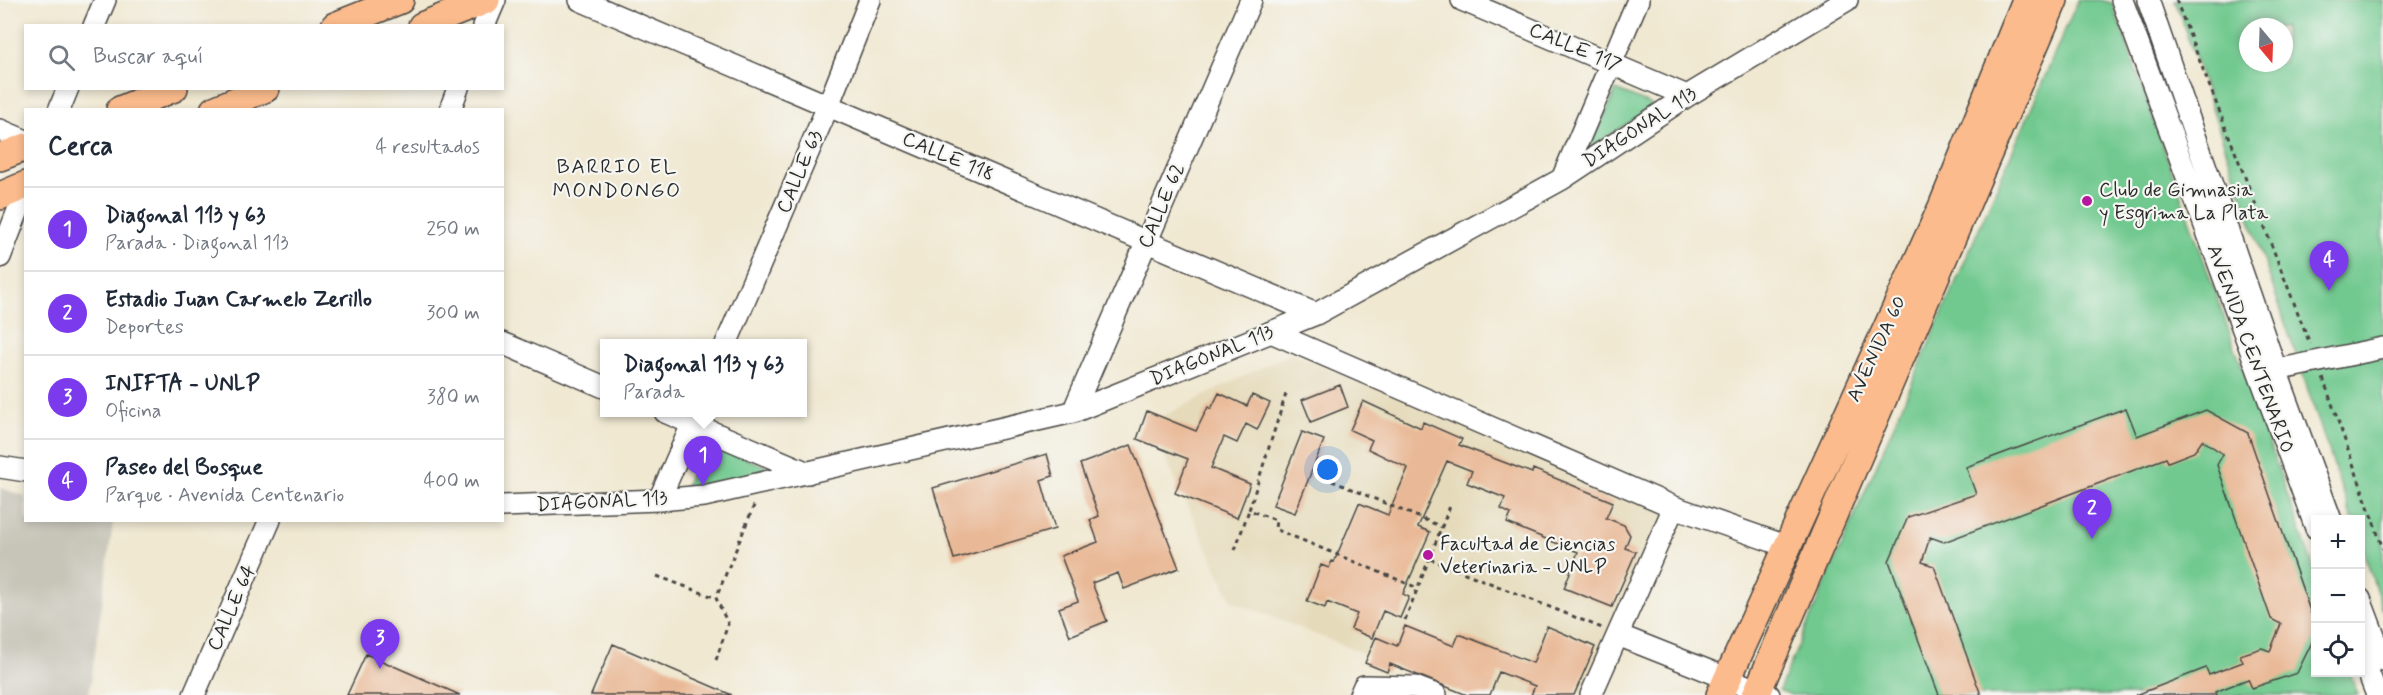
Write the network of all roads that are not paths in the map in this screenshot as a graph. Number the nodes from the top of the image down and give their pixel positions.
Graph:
1 (105, 0) edge
2 (400, 0) edge
3 (486, 0) edge
4 (495, 0) edge
5 (580, 0) edge
6 (870, 0) edge
7 (1251, 0) edge
8 (1462, 0) edge
9 (1638, 0) edge
10 (1847, 0) edge
11 (2026, 0) edge
12 (2054, 0) edge
13 (2122, 0) edge
14 (2148, 0) edge
15 (95, 24) edge
16 (340, 24) edge
17 (427, 24) edge
18 (485, 24) edge
19 (1611, 63) junction
20 (67, 90) edge
21 (169, 90) edge
22 (261, 90) edge
23 (458, 90) edge
24 (1687, 96) junction
25 (828, 106) junction
26 (60, 108) edge
27 (125, 108) edge
28 (219, 108) edge
29 (451, 108) edge
30 (0, 130) edge
31 (24, 140) edge
32 (24, 148) edge
33 (0, 157) edge
34 (1562, 179) junction
35 (24, 186) edge
36 (24, 195) edge
37 (0, 196) edge
38 (1147, 242) junction
39 (0, 256) edge
40 (1316, 314) junction
41 (1271, 332) junction
42 (728, 339) edge
43 (504, 345) edge
44 (2383, 348) edge
45 (2276, 370) junction
46 (600, 385) edge
47 (1073, 412) junction
48 (694, 418) edge
49 (0, 467) edge
50 (24, 471) edge
51 (808, 473) junction
52 (659, 500) junction
53 (504, 506) edge
54 (1674, 507) junction
55 (2311, 515) edge
56 (2330, 515) edge
57 (269, 522) edge
58 (1786, 546) junction
59 (2365, 609) edge
60 (1618, 635) junction
61 (2383, 660) edge
62 (2365, 662) edge
63 (1723, 686) edge
64 (1761, 693) edge
65 (194, 695) edge
66 (1360, 695) edge
67 (1436, 695) edge
68 (1591, 695) edge
69 (2377, 695) edge

1 - 15 street
2 - 16 main road
3 - 17 main road
4 - 18 street
5 - 25 street, CALLE 118
6 - 25 street, CALLE 63
7 - 38 street, CALLE 62
8 - 19 street, CALLE 117
9 - 19 street
10 - 24 street, DIAGONAL 113
11 - 58 main road, AVENIDA 60
12 - 64 main road, AVENIDA 60
13 - 55 street, AVENIDA CENTENARIO
14 - 45 street, AVENIDA CENTENARIO
19 - 24 street, CALLE 117
19 - 34 street
20 - 26 street
21 - 27 main road
22 - 28 main road
23 - 29 street
24 - 34 street, DIAGONAL 113
25 - 38 street, CALLE 118
25 - 42 street, CALLE 63
30 - 31 street
32 - 33 main road
34 - 40 street, DIAGONAL 113
35 - 37 main road
36 - 39 street
38 - 40 street, CALLE 118
38 - 47 street, CALLE 62
40 - 41 street, DIAGONAL 113
41 - 47 street, DIAGONAL 113
41 - 54 street
43 - 46 street
44 - 45 street
45 - 56 street, AVENIDA CENTENARIO
47 - 51 street, DIAGONAL 113
48 - 51 street
48 - 52 street
49 - 50 street
51 - 52 street, DIAGONAL 113
52 - 53 street, DIAGONAL 113
54 - 58 street
54 - 60 street
57 - 65 street, CALLE 64
58 - 63 main road, AVENIDA 60
59 - 61 street
60 - 63 street
60 - 68 street
62 - 69 street
63 - 64 street
66 - 67 street

